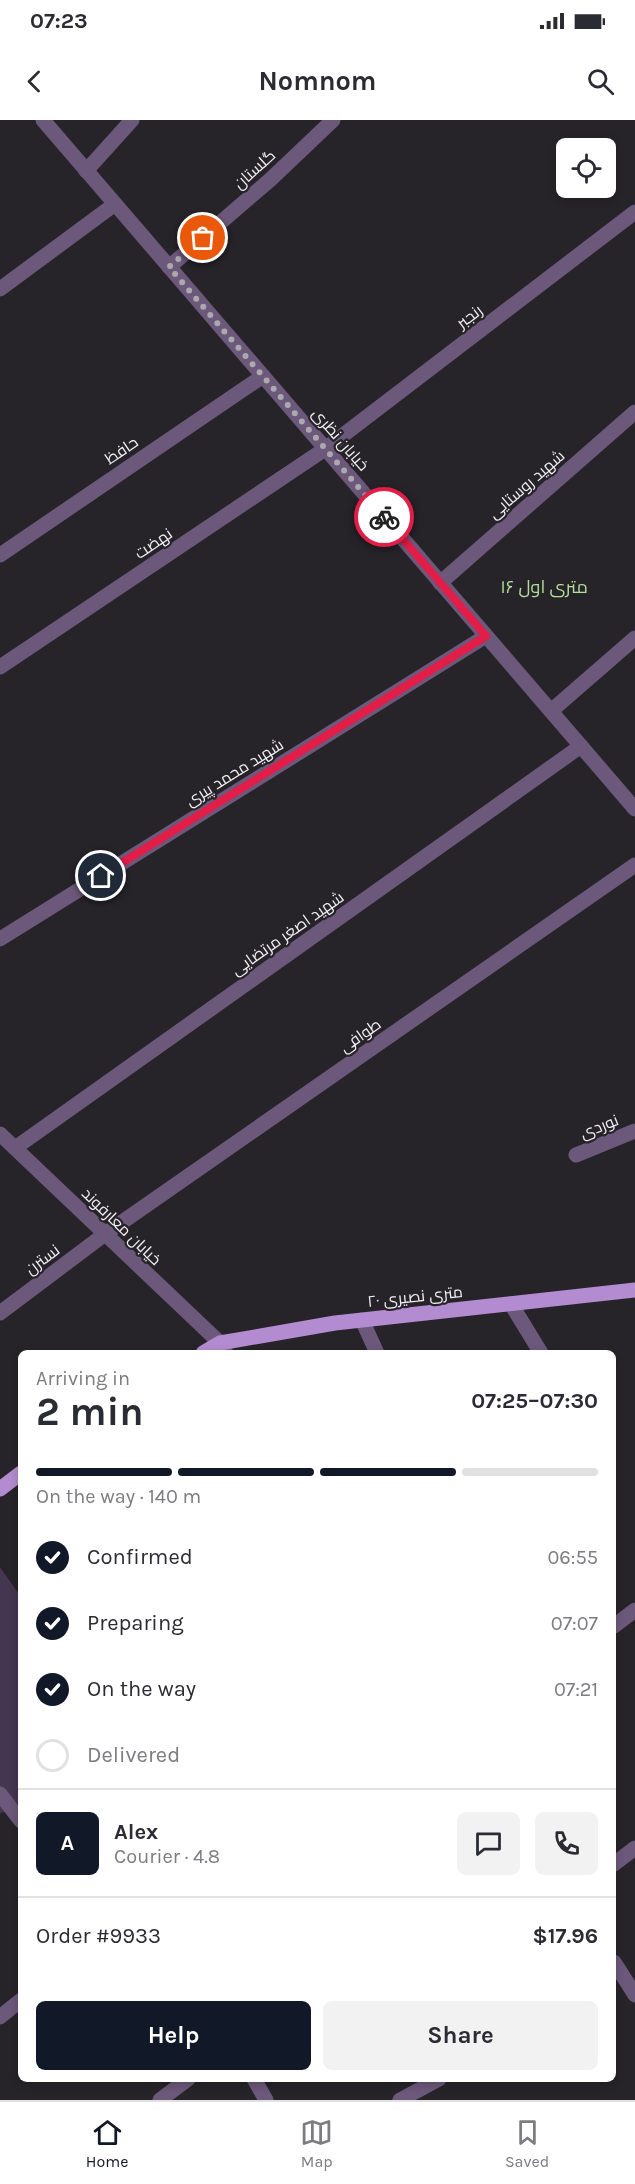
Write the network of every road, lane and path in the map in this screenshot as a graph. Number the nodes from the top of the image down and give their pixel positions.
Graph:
1 (43, 120) edge
2 (132, 120) edge
3 (333, 120) edge
4 (86, 171) junction
5 (115, 204) junction
6 (635, 212) edge
7 (169, 267) junction
8 (0, 289) edge
9 (263, 376) junction
10 (635, 412) edge
11 (325, 448) junction
12 (0, 555) edge
13 (440, 583) junction
14 (486, 636) junction
15 (635, 638) edge
16 (0, 667) edge
17 (551, 711) junction
18 (581, 746) junction
19 (635, 809) edge
20 (635, 865) edge
21 (0, 939) edge
22 (635, 1131) edge
23 (0, 1134) edge
24 (15, 1148) junction
25 (576, 1155) dead end
26 (105, 1234) junction
27 (635, 1290) edge
28 (511, 1304) junction
29 (0, 1313) edge
30 (362, 1320) junction
31 (223, 1348) edge
32 (376, 1350) edge
33 (540, 1350) edge
34 (18, 1475) edge
35 (0, 1489) edge
36 (635, 1610) edge
37 (616, 1624) edge
38 (0, 1794) edge
39 (18, 1817) edge
40 (635, 1848) edge
41 (616, 1862) edge
42 (616, 1969) edge
43 (620, 1984) edge
44 (635, 1995) edge
45 (18, 2002) edge
46 (0, 2017) edge
47 (184, 2082) edge
48 (256, 2082) edge
49 (433, 2082) edge
50 (160, 2100) edge
51 (266, 2100) edge
52 (399, 2100) edge

1 - 4 street, خیابان نظری
2 - 4 street
3 - 7 street, گلستان
4 - 5 street, خیابان نظری
5 - 7 street, خیابان نظری
5 - 8 street
6 - 11 street, رنجبر
7 - 9 street, خیابان نظری
9 - 11 street, خیابان نظری
9 - 12 street, حافظ
10 - 13 street, شهید روستایی
11 - 13 street, خیابان نظری
11 - 16 street, نهضت
13 - 14 street, خیابان نظری
14 - 17 street, خیابان نظری
14 - 21 street, شهید محمد پیری
15 - 17 street
17 - 18 street, خیابان نظری
18 - 19 street, خیابان نظری
18 - 24 street, شهید اصغر مرتضایی
20 - 26 street, طوافی
22 - 25 street, نوردی
23 - 24 street, خیابان معارفوند
24 - 26 street, خیابان معارفوند
26 - 29 street, نسترن
26 - 31 street, خیابان معارفوند
27 - 28 main road, ۲۰ متری نصیری
28 - 30 main road, ۲۰ متری نصیری
28 - 33 street
30 - 31 main road, ۲۰ متری نصیری
30 - 32 street
34 - 35 main road
36 - 37 street
38 - 39 street
40 - 41 street
42 - 43 street
43 - 44 street
45 - 46 street
47 - 50 street
48 - 51 street
49 - 52 street

